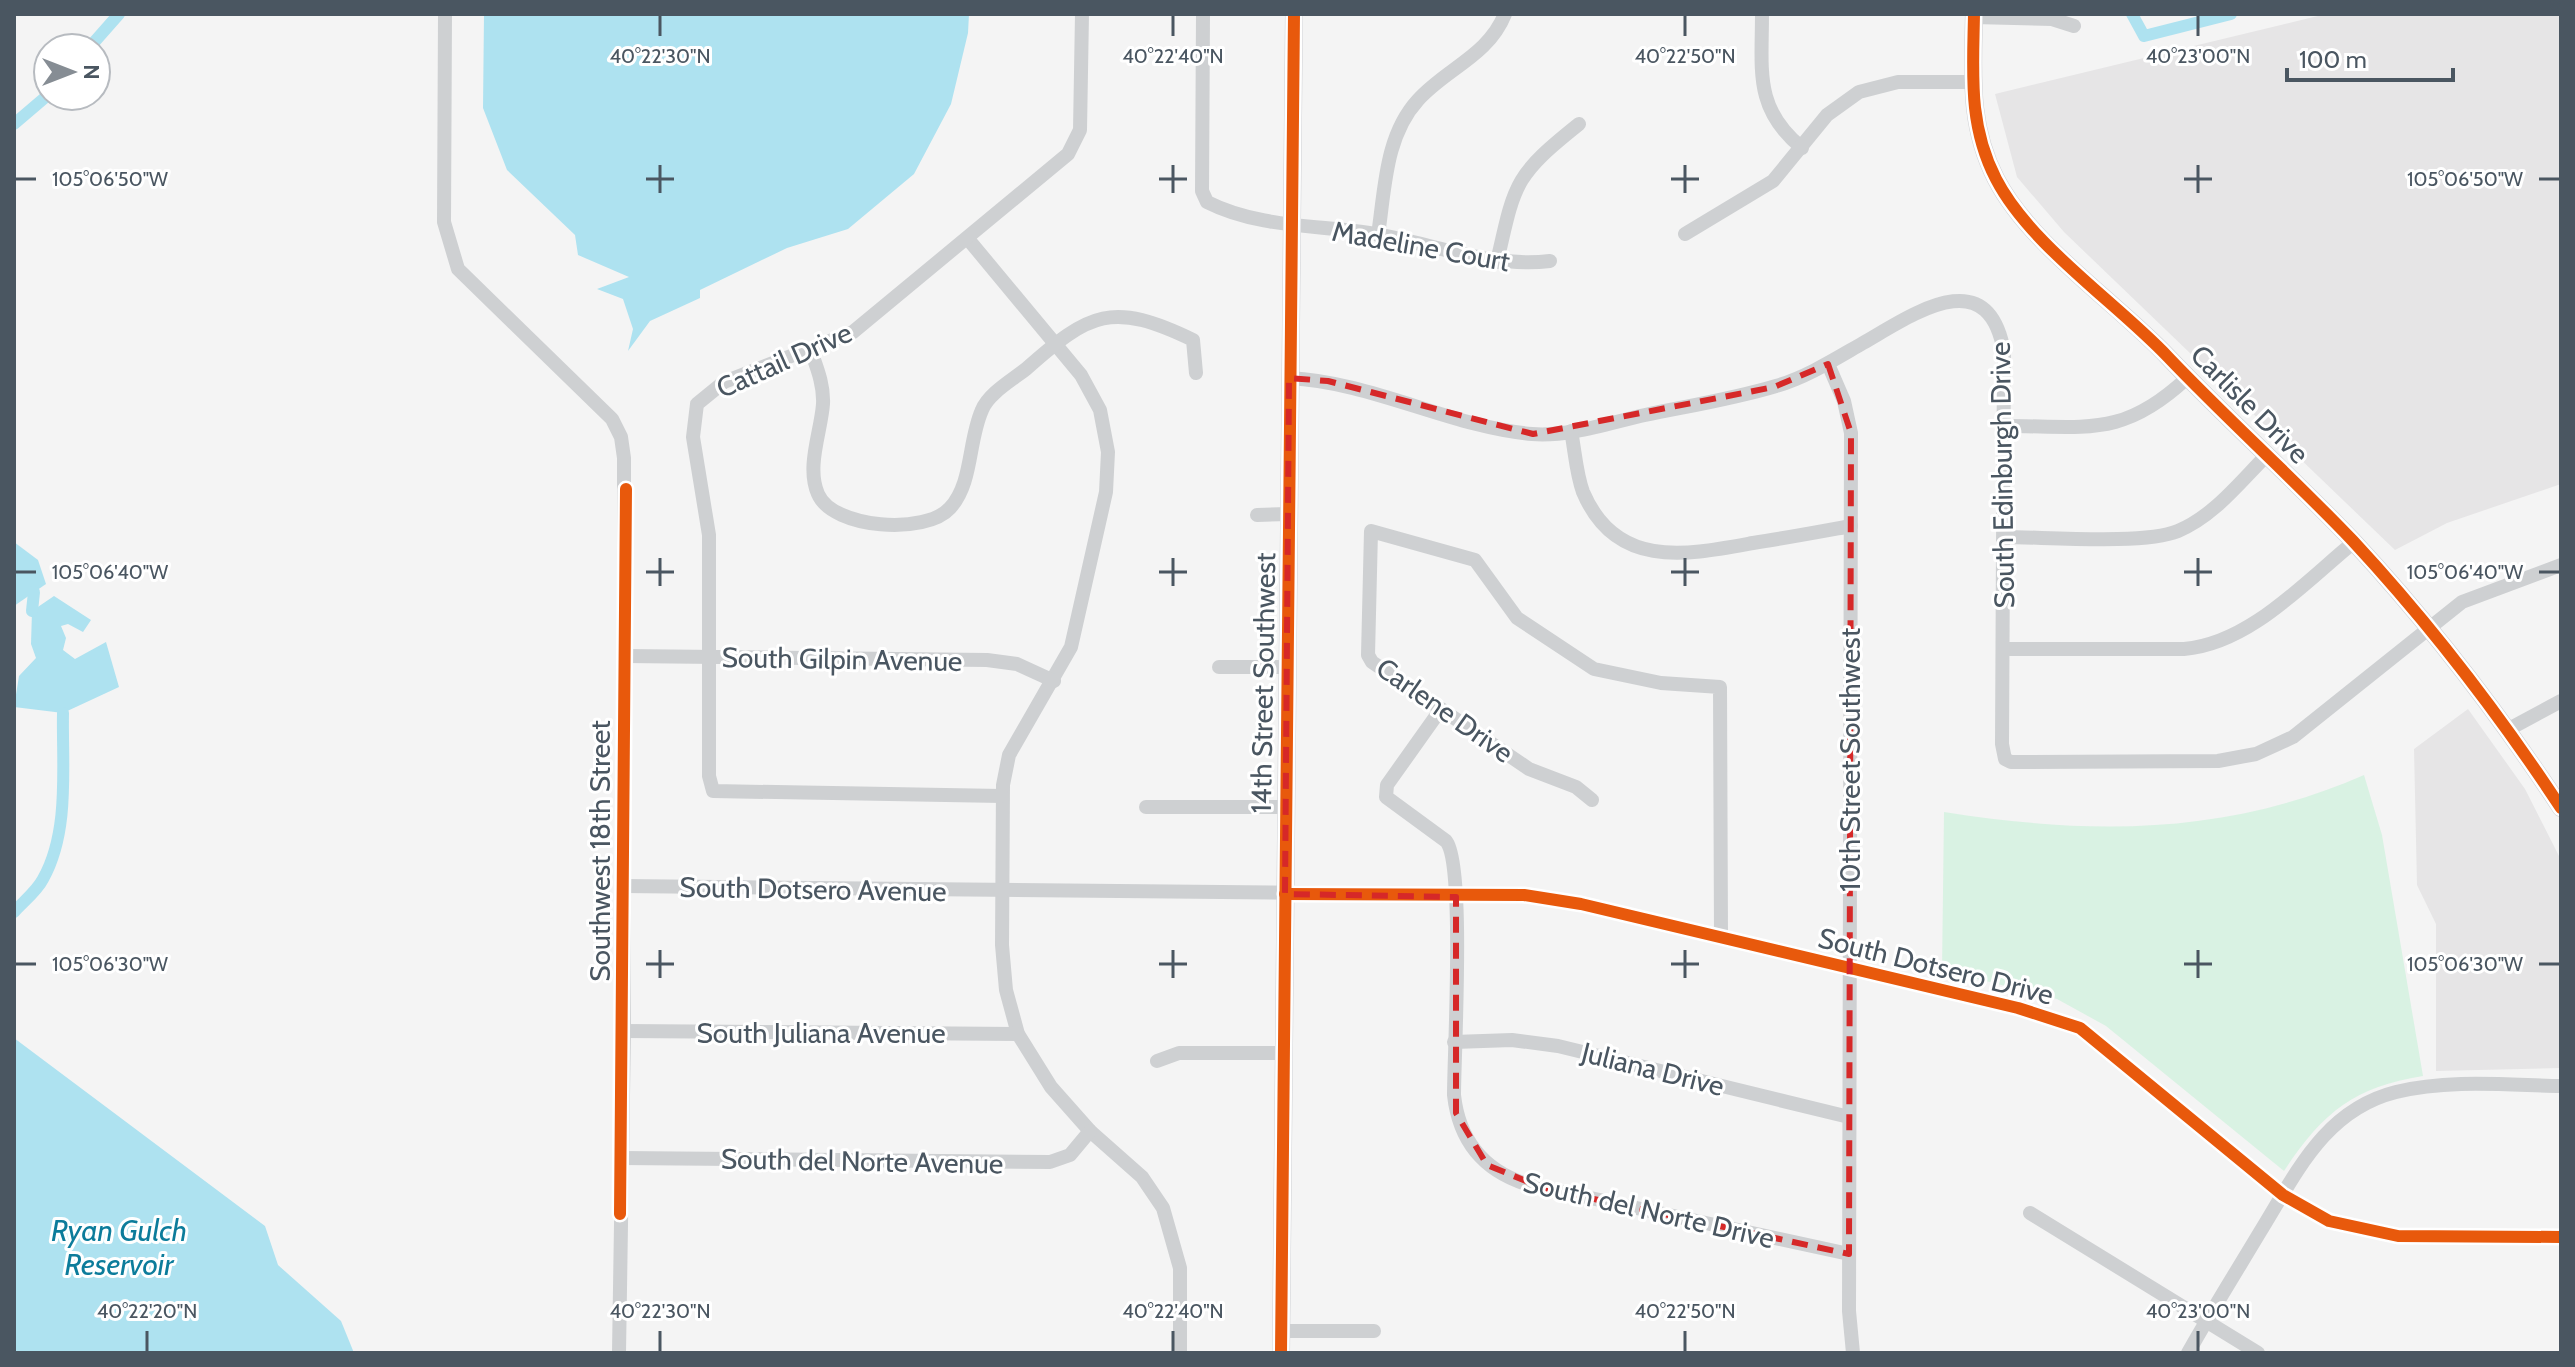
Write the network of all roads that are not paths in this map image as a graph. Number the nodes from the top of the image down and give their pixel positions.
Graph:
1 (445, 14) edge
2 (1082, 14) edge
3 (1203, 14) edge
4 (1294, 14) edge
5 (1505, 14) edge
6 (1762, 14) edge
7 (1974, 16) edge
8 (2074, 26) dead end
9 (1972, 82) junction
10 (1579, 124) dead end
11 (1802, 148) junction
12 (1291, 225) junction
13 (1685, 234) dead end
14 (1378, 235) junction
15 (968, 239) junction
16 (1550, 261) dead end
17 (1497, 262) junction
18 (1054, 344) junction
19 (811, 351) junction
20 (1828, 364) junction
21 (1196, 373) dead end
22 (1289, 378) junction
23 (2187, 378) junction
24 (2006, 426) junction
25 (1571, 431) junction
26 (2267, 455) junction
27 (1288, 514) junction
28 (1257, 515) dead end
29 (1851, 526) junction
30 (2005, 537) junction
31 (2354, 542) junction
32 (2561, 565) edge
33 (2428, 627) junction
34 (2005, 649) junction
35 (625, 656) junction
36 (712, 657) junction
37 (1219, 667) dead end
38 (1287, 667) junction
39 (1054, 681) junction
40 (2561, 701) edge
41 (1441, 709) junction
42 (2509, 729) junction
43 (1002, 796) junction
44 (1592, 800) dead end
45 (1146, 807) dead end
46 (1285, 807) junction
47 (2561, 808) edge
48 (623, 886) junction
49 (1002, 892) junction
50 (1285, 894) junction
51 (1456, 897) junction
52 (1721, 937) junction
53 (1850, 968) junction
54 (624, 1031) junction
55 (1018, 1034) junction
56 (1454, 1042) junction
57 (1283, 1053) junction
58 (1157, 1061) dead end
59 (2561, 1086) edge
60 (1849, 1117) junction
61 (1090, 1131) junction
62 (621, 1158) junction
63 (2283, 1195) junction
64 (2030, 1213) dead end
65 (2561, 1237) edge
66 (1849, 1254) junction
67 (2207, 1321) junction
68 (1281, 1331) junction
69 (1374, 1331) dead end
70 (619, 1353) edge
71 (1180, 1353) edge
72 (1281, 1353) edge
73 (1853, 1353) edge
74 (2188, 1353) edge
75 (2258, 1353) edge

1 - 35 street, Southwest 18th Street
2 - 15 street, Cattail Drive
3 - 12 street, Madeline Court
4 - 12 main road, 14th Street Southwest
5 - 14 street
6 - 11 street
7 - 8 street
7 - 9 main road, Carlisle Drive
9 - 11 street
9 - 23 main road, Carlisle Drive
10 - 17 street
11 - 13 street
12 - 14 street, Madeline Court
12 - 22 main road, 14th Street Southwest
14 - 17 street, Madeline Court
15 - 18 street
15 - 19 street, Cattail Drive
16 - 17 street, Madeline Court
18 - 19 street
18 - 21 street
18 - 39 street
19 - 36 street, Cattail Drive
20 - 24 street, South Edinburgh Drive
20 - 25 street, South Edinburgh Drive
20 - 29 street, 10th Street Southwest
22 - 25 street, South Edinburgh Drive
22 - 27 main road, 14th Street Southwest
23 - 24 street
23 - 26 main road, Carlisle Drive
24 - 30 street, South Edinburgh Drive
25 - 29 street
26 - 30 street
26 - 31 main road, Carlisle Drive
27 - 28 street
27 - 38 main road, 14th Street Southwest
29 - 53 street, 10th Street Southwest
30 - 34 street, South Edinburgh Drive
31 - 33 main road, Carlisle Drive
31 - 34 street
32 - 33 street, South Edinburgh Drive
33 - 34 street, South Edinburgh Drive
33 - 42 main road, Carlisle Drive
35 - 36 street, South Gilpin Avenue
35 - 48 street, Southwest 18th Street
36 - 39 street, South Gilpin Avenue
36 - 43 street
37 - 38 street
38 - 46 main road, 14th Street Southwest
39 - 43 street
40 - 42 street
41 - 44 street, Carlene Drive
41 - 51 street, South del Norte Drive
41 - 52 street, Carlene Drive
42 - 47 main road, Carlisle Drive
43 - 49 street
45 - 46 street
46 - 50 main road, 14th Street Southwest
48 - 49 street, South Dotsero Avenue
48 - 54 street, Southwest 18th Street
49 - 50 street, South Dotsero Drive
49 - 55 street
50 - 51 street, South Dotsero Drive
50 - 57 main road, 14th Street Southwest
51 - 52 street, South Dotsero Drive
51 - 56 street, South del Norte Drive
52 - 53 street, South Dotsero Drive
53 - 60 street, 10th Street Southwest
53 - 63 street, South Dotsero Drive
54 - 55 street, South Juliana Avenue
54 - 62 street, Southwest 18th Street
55 - 61 street
56 - 60 street, Juliana Drive
56 - 66 street, South del Norte Drive
57 - 58 street
57 - 68 main road, 14th Street Southwest
59 - 63 street
60 - 66 street, 10th Street Southwest
61 - 62 street, South del Norte Avenue
61 - 71 street
62 - 70 street, Southwest 18th Street
63 - 65 street, South Dotsero Drive
63 - 67 street
64 - 67 street
66 - 73 street, 10th Street Southwest
67 - 74 street
67 - 75 street
68 - 69 street
68 - 72 main road, 14th Street Southwest

